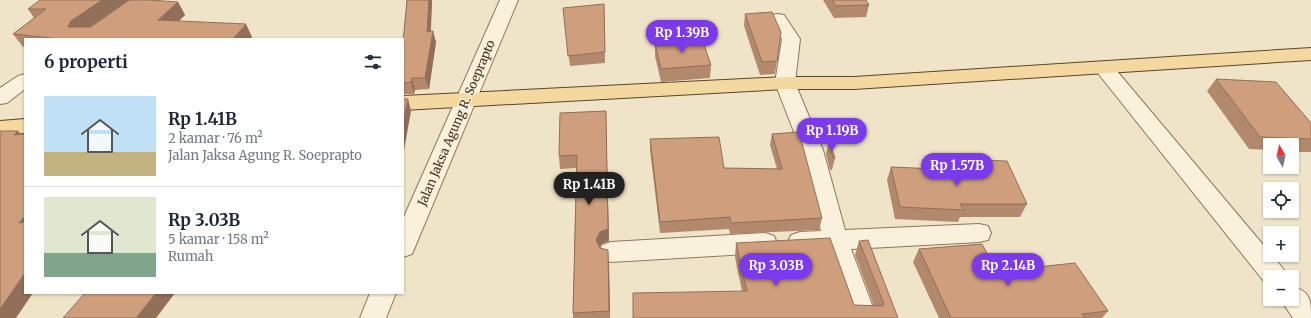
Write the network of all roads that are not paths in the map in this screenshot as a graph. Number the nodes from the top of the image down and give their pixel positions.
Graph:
1 (509, 0) edge
2 (778, 20) dead end
3 (1311, 54) edge
4 (1104, 68) junction
5 (24, 81) edge
6 (786, 83) junction
7 (0, 98) edge
8 (466, 100) junction
9 (404, 103) edge
10 (24, 126) edge
11 (0, 128) edge
12 (979, 233) dead end
13 (835, 240) junction
14 (404, 245) edge
15 (611, 252) dead end
16 (1269, 270) edge
17 (384, 294) edge
18 (1299, 306) edge
19 (373, 318) edge
20 (864, 318) edge
21 (1309, 318) edge

1 - 8 street, Jalan Jaksa Agung R. Soeprapto
2 - 6 street
3 - 4 main road
4 - 6 main road
4 - 16 street
5 - 7 street
6 - 8 main road
6 - 13 street
8 - 9 main road
8 - 14 street, Jalan Jaksa Agung R. Soeprapto
10 - 11 main road
12 - 13 street
13 - 15 street
13 - 20 street
17 - 19 street
18 - 21 street

